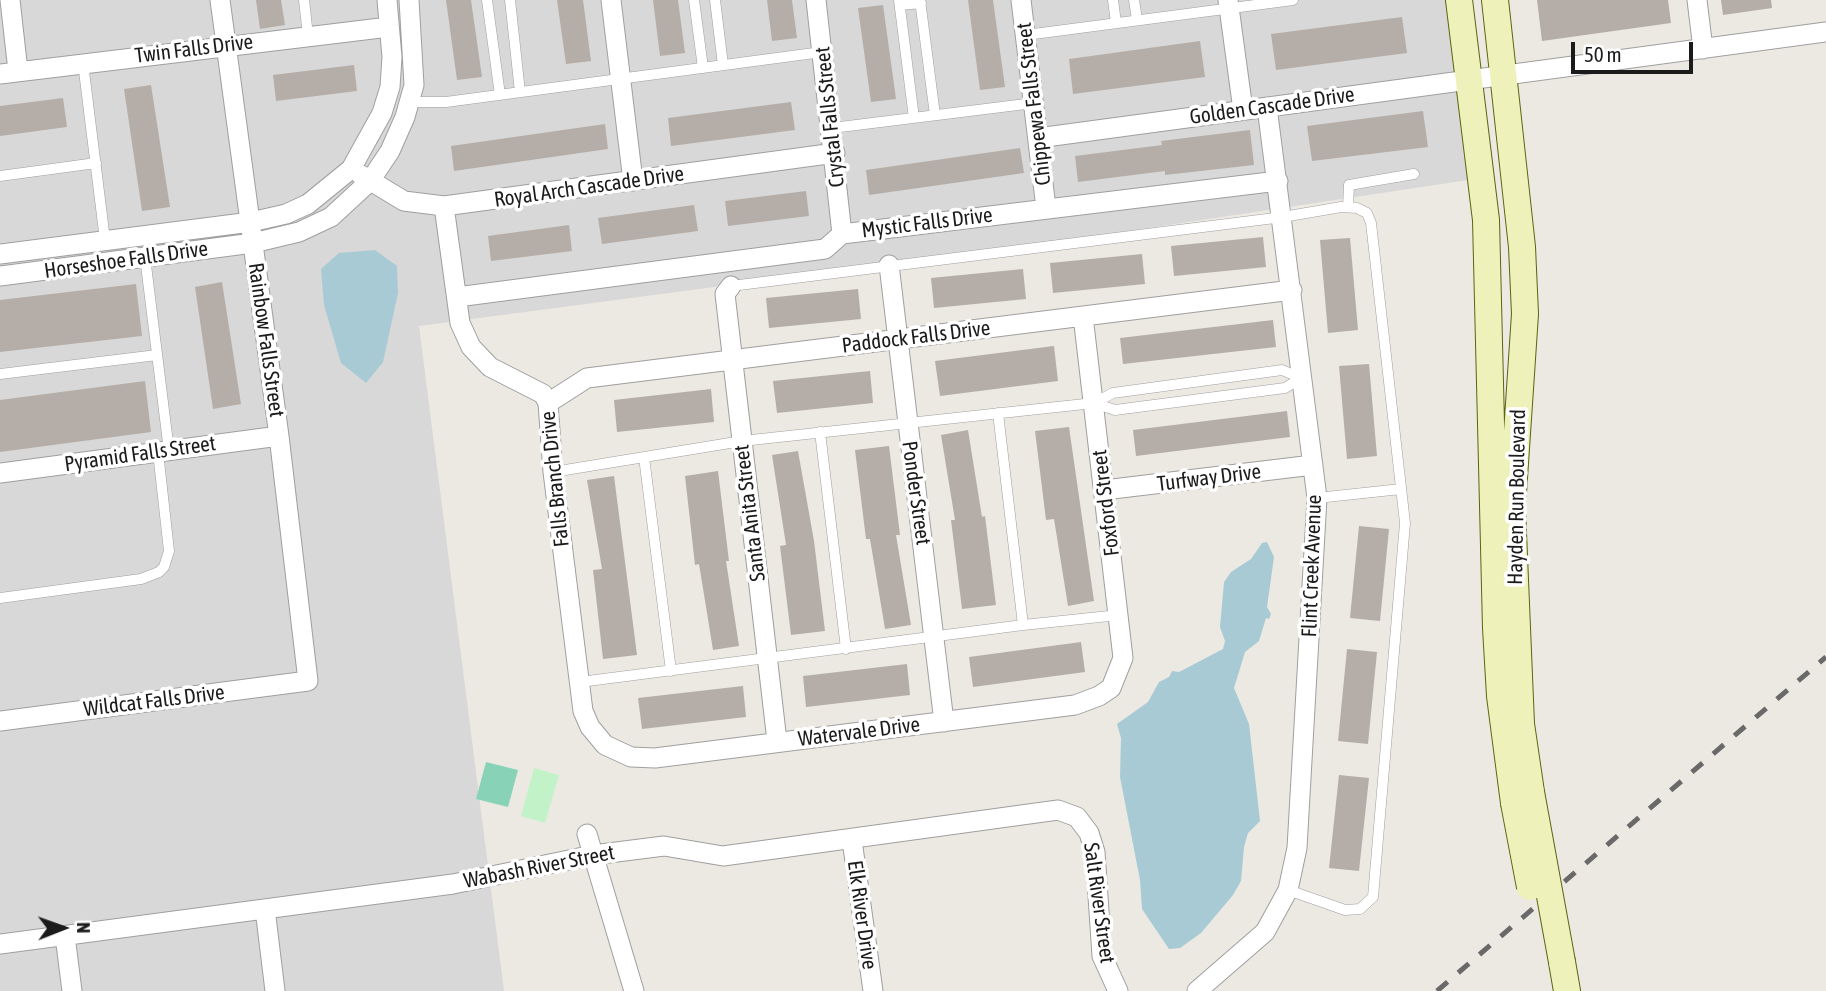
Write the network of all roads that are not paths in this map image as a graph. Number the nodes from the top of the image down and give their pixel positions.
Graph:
1 (10, 0) edge
2 (220, 0) edge
3 (304, 0) edge
4 (387, 0) edge
5 (409, 0) edge
6 (487, 0) edge
7 (510, 0) edge
8 (611, 0) edge
9 (694, 0) edge
10 (715, 0) edge
11 (816, 0) edge
12 (1021, 0) edge
13 (1113, 0) edge
14 (1135, 0) edge
15 (1293, 0) edge
16 (1460, 0) edge
17 (1495, 0) edge
18 (1697, 0) edge
19 (920, 2) edge
20 (899, 3) edge
21 (1229, 4) edge
22 (1137, 20) junction
23 (1116, 23) junction
24 (389, 27) junction
25 (1826, 32) edge
26 (1026, 35) junction
27 (308, 36) junction
28 (226, 44) junction
29 (1703, 49) junction
30 (822, 52) junction
31 (83, 63) junction
32 (723, 65) junction
33 (703, 68) junction
34 (9, 72) edge
35 (1505, 75) junction
36 (621, 78) junction
37 (1471, 79) junction
38 (520, 92) junction
39 (500, 95) junction
40 (409, 102) junction
41 (1034, 103) junction
42 (1267, 107) junction
43 (1243, 110) junction
44 (935, 116) junction
45 (914, 118) junction
46 (832, 128) junction
47 (1038, 138) junction
48 (835, 153) junction
49 (96, 163) junction
50 (351, 169) junction
51 (1414, 174) dead end
52 (0, 176) edge
53 (370, 181) junction
54 (634, 181) junction
55 (1278, 181) junction
56 (444, 206) junction
57 (1348, 207) junction
58 (1046, 208) junction
59 (1283, 217) junction
60 (251, 222) junction
61 (842, 234) junction
62 (105, 240) junction
63 (253, 243) junction
64 (0, 254) edge
65 (145, 257) junction
66 (888, 265) junction
67 (0, 276) edge
68 (731, 286) joint
69 (1292, 290) junction
70 (457, 297) junction
71 (1083, 316) junction
72 (897, 339) junction
73 (157, 355) junction
74 (732, 358) junction
75 (0, 374) edge
76 (1301, 378) junction
77 (1094, 403) junction
78 (548, 404) junction
79 (998, 413) junction
80 (906, 423) junction
81 (820, 432) junction
82 (279, 436) junction
83 (742, 441) junction
84 (163, 451) junction
85 (644, 457) junction
86 (1313, 465) junction
87 (553, 472) junction
88 (0, 473) edge
89 (1401, 489) junction
90 (1104, 490) junction
91 (1317, 498) junction
92 (0, 598) edge
93 (1119, 615) junction
94 (1023, 625) junction
95 (935, 639) junction
96 (846, 649) junction
97 (767, 659) junction
98 (671, 671) junction
99 (308, 681) joint
100 (580, 682) junction
101 (1111, 688) joint
102 (0, 721) edge
103 (944, 722) junction
104 (777, 741) junction
105 (606, 745) joint
106 (1522, 798) junction
107 (1077, 817) joint
108 (587, 834) dead end
109 (852, 840) junction
110 (593, 855) junction
111 (1287, 890) junction
112 (265, 909) junction
113 (65, 936) junction
114 (0, 944) edge
115 (1552, 975) edge
116 (72, 991) edge
117 (275, 991) edge
118 (634, 991) edge
119 (873, 991) edge
120 (1118, 991) edge
121 (1197, 991) edge
122 (1567, 991) edge

1 - 34 street
2 - 28 street, Rainbow Falls Street
3 - 27 lane
4 - 24 street, Horseshoe Falls Drive
5 - 40 street, Horseshoe Falls Drive
6 - 39 lane
7 - 38 lane
8 - 36 street
9 - 33 lane
10 - 32 lane
11 - 30 street, Crystal Falls Street
12 - 26 street, Chippewa Falls Street
13 - 23 lane
14 - 22 lane
15 - 21 lane
16 - 37 main road, Hayden Run Boulevard
17 - 35 main road, Hayden Run Boulevard
18 - 29 street
19 - 20 lane
19 - 44 lane
20 - 45 lane
21 - 22 lane
21 - 43 street
22 - 23 lane
23 - 26 lane
24 - 27 street, Twin Falls Drive
24 - 50 street, Horseshoe Falls Drive
25 - 29 street, Golden Cascade Drive
26 - 41 street, Chippewa Falls Street
27 - 28 street, Twin Falls Drive
28 - 31 street, Twin Falls Drive
28 - 60 street, Rainbow Falls Street
29 - 35 street, Golden Cascade Drive
30 - 32 lane
30 - 46 street, Crystal Falls Street
31 - 34 street, Twin Falls Drive
31 - 49 lane
32 - 33 lane
33 - 36 lane
35 - 37 street, Golden Cascade Drive
35 - 106 main road, Hayden Run Boulevard
36 - 38 lane
36 - 54 street
37 - 42 street, Golden Cascade Drive
37 - 106 main road, Hayden Run Boulevard
38 - 39 lane
39 - 40 lane
40 - 53 street, Horseshoe Falls Drive
41 - 44 lane
41 - 47 street, Chippewa Falls Street
42 - 43 street, Golden Cascade Drive
42 - 55 street, Flint Creek Avenue
43 - 47 street, Golden Cascade Drive
44 - 45 lane
45 - 46 lane
46 - 48 street, Crystal Falls Street
47 - 58 street, Chippewa Falls Street
48 - 54 street, Royal Arch Cascade Drive
48 - 61 street, Crystal Falls Street
49 - 52 lane
49 - 62 lane
50 - 53 street, Royal Arch Cascade Drive
50 - 60 street, Horseshoe Falls Drive
51 - 57 lane
53 - 56 street, Royal Arch Cascade Drive
53 - 63 street, Horseshoe Falls Drive
54 - 56 street, Royal Arch Cascade Drive
55 - 58 street, Mystic Falls Drive
55 - 59 street, Flint Creek Avenue
56 - 70 street, Falls Branch Drive
57 - 59 lane
57 - 89 lane
58 - 61 street, Mystic Falls Drive
59 - 66 lane
59 - 69 street, Flint Creek Avenue
60 - 62 street, Horseshoe Falls Drive
60 - 63 street, Rainbow Falls Street
61 - 70 street, Mystic Falls Drive
62 - 64 street, Horseshoe Falls Drive
63 - 65 street, Horseshoe Falls Drive
63 - 82 street, Rainbow Falls Street
65 - 67 street, Horseshoe Falls Drive
65 - 73 lane
66 - 68 lane
66 - 72 street, Ponder Street
68 - 74 street, Santa Anita Street
69 - 71 street, Paddock Falls Drive
69 - 76 street, Flint Creek Avenue
70 - 78 street, Falls Branch Drive
71 - 72 street, Paddock Falls Drive
71 - 77 street, Foxford Street
72 - 74 street, Paddock Falls Drive
72 - 80 street, Ponder Street
73 - 75 lane
73 - 84 lane
74 - 78 street, Paddock Falls Drive
74 - 83 street, Santa Anita Street
76 - 77 lane
76 - 77 lane
76 - 86 street, Flint Creek Avenue
77 - 79 lane
77 - 90 street, Foxford Street
78 - 87 street, Falls Branch Drive
79 - 80 lane
79 - 94 lane
80 - 81 lane
80 - 95 street, Ponder Street
81 - 83 lane
81 - 96 lane
82 - 84 street, Pyramid Falls Street
82 - 99 street, Rainbow Falls Street
83 - 85 lane
83 - 97 street, Santa Anita Street
84 - 88 street, Pyramid Falls Street
84 - 92 lane
85 - 87 lane
85 - 98 lane
86 - 90 street, Turfway Drive
86 - 91 street, Flint Creek Avenue
87 - 100 street, Falls Branch Drive
89 - 91 lane
89 - 111 lane
90 - 93 street, Foxford Street
91 - 111 street, Flint Creek Avenue
93 - 94 lane
93 - 101 street, Foxford Street
94 - 95 lane
95 - 96 lane
95 - 103 street, Ponder Street
96 - 97 lane
97 - 98 lane
97 - 104 street, Santa Anita Street
98 - 100 lane
99 - 102 street, Wildcat Falls Drive
100 - 105 street, Falls Branch Drive
101 - 103 street, Watervale Drive
103 - 104 street, Watervale Drive
104 - 105 street, Watervale Drive
106 - 115 main road, Hayden Run Boulevard, bridge
107 - 109 street, Wabash River Street
107 - 120 street, Salt River Street
108 - 110 street
109 - 110 street, Wabash River Street
109 - 119 street, Elk River Drive
110 - 112 street, Wabash River Street
110 - 118 street
111 - 121 street, Flint Creek Avenue
112 - 113 street, Wabash River Street
112 - 117 street
113 - 114 street, Wabash River Street
113 - 116 street
115 - 122 main road, Hayden Run Boulevard

